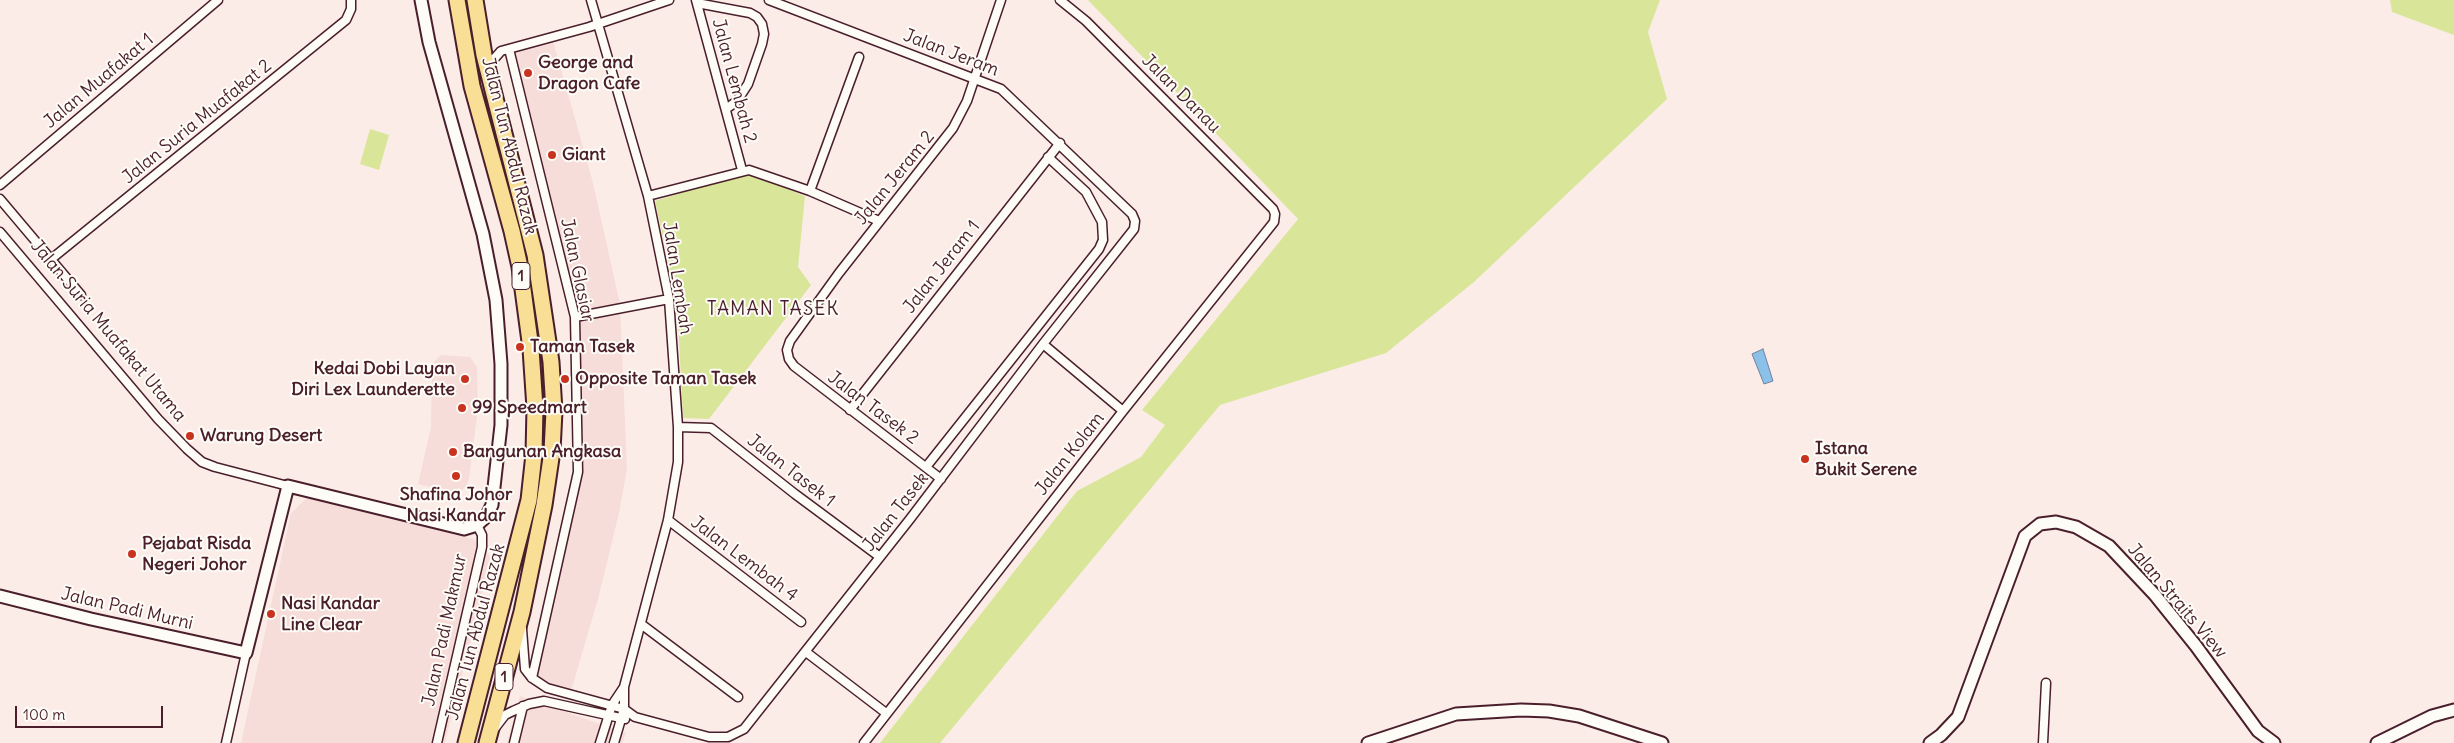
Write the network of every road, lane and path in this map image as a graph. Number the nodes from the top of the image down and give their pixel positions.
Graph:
1 (218, 0) edge
2 (351, 0) edge
3 (421, 0) edge
4 (457, 0) edge
5 (475, 0) edge
6 (591, 0) edge
7 (670, 0) edge
8 (769, 0) edge
9 (1001, 0) edge
10 (1060, 0) edge
11 (697, 2) edge
12 (597, 24) junction
13 (481, 38) junction
14 (505, 50) junction
15 (859, 57) dead end
16 (488, 72) junction
17 (975, 77) junction
18 (726, 110) junction
19 (1060, 143) junction
20 (1048, 156) junction
21 (742, 170) junction
22 (0, 184) edge
23 (810, 191) junction
24 (648, 196) junction
25 (0, 199) edge
26 (1275, 214) joint
27 (879, 221) junction
28 (1135, 221) joint
29 (0, 232) edge
30 (50, 260) junction
31 (82, 295) dead end
32 (669, 299) junction
33 (575, 317) junction
34 (1043, 344) junction
35 (789, 359) joint
36 (850, 410) junction
37 (1123, 411) junction
38 (678, 427) junction
39 (926, 467) junction
40 (941, 479) junction
41 (288, 486) junction
42 (668, 520) junction
43 (477, 525) junction
44 (880, 557) junction
45 (0, 596) edge
46 (522, 612) junction
47 (801, 622) dead end
48 (641, 624) junction
49 (806, 652) junction
50 (246, 653) junction
51 (532, 678) junction
52 (2046, 683) dead end
53 (624, 687) junction
54 (738, 696) dead end
55 (612, 705) junction
56 (523, 706) junction
57 (624, 709) junction
58 (2454, 710) edge
59 (886, 713) junction
60 (609, 716) junction
61 (635, 717) junction
62 (621, 720) junction
63 (226, 743) edge
64 (437, 743) edge
65 (466, 743) edge
66 (487, 743) edge
67 (514, 743) edge
68 (600, 743) edge
69 (614, 743) edge
70 (864, 743) edge
71 (1368, 743) edge
72 (1662, 743) edge
73 (1930, 743) edge
74 (2043, 743) edge
75 (2274, 743) edge
76 (2377, 743) edge

1 - 22 street, Jalan Muafakat 1
2 - 30 street, Jalan Suria Muafakat 2
3 - 43 street
4 - 65 highway, Jalan Tun Abdul Razak / 1
5 - 13 highway, Jalan Tun Abdul Razak / 1
6 - 12 street
7 - 12 street
8 - 17 street, Jalan Jeram
9 - 17 street, Jalan Jeram 2
10 - 26 street, Jalan Danau
11 - 18 street, Jalan Lembah 2
11 - 18 street
12 - 14 street
12 - 24 street, Jalan Lembah
13 - 14 street
13 - 16 highway, Jalan Tun Abdul Razak / 1
14 - 16 street
14 - 33 street, Jalan Glasiar
15 - 23 street
16 - 46 highway, Jalan Tun Abdul Razak / 1
17 - 19 street, Jalan Jeram
17 - 27 street, Jalan Jeram 2
18 - 21 street, Jalan Lembah 2
19 - 20 street, Jalan Jeram 1
19 - 28 street, Jalan Jeram
20 - 36 street, Jalan Jeram 1
20 - 39 street, Jalan Tasek
21 - 23 street
21 - 24 street
23 - 27 street
24 - 32 street, Jalan Lembah
25 - 30 street
26 - 37 street, Jalan Kolam
27 - 35 street, Jalan Jeram 2
28 - 34 street, Jalan Tasek
29 - 41 street, Jalan Suria Muafakat Utama
30 - 31 street
32 - 33 street
32 - 38 street, Jalan Lembah
33 - 51 street, Jalan Glasiar
34 - 37 street
34 - 40 street, Jalan Tasek
35 - 36 street, Jalan Tasek 2
36 - 39 street, Jalan Tasek 2
37 - 59 street, Jalan Kolam
38 - 42 street, Jalan Lembah
38 - 44 street, Jalan Tasek 1
39 - 40 street, Jalan Tasek 2
40 - 44 street, Jalan Tasek
41 - 43 street, Jalan Suria Muafakat Utama
41 - 50 street
42 - 47 street, Jalan Lembah 4
42 - 48 street, Jalan Lembah
43 - 64 street, Jalan Padi Makmur
44 - 49 street, Jalan Tasek
45 - 50 street, Jalan Padi Murni
46 - 51 street
46 - 66 highway, Jalan Tun Abdul Razak / 1
48 - 53 street, Jalan Lembah
48 - 54 street
49 - 59 street
49 - 61 street, Jalan Tasek
50 - 63 street
51 - 55 street, Jalan Tasek
52 - 74 street
53 - 55 street, Jalan Lembah
53 - 57 street, Jalan Lembah
55 - 57 street, Jalan Tasek
55 - 60 street, Jalan Lembah
56 - 60 street
56 - 66 street
56 - 67 street
57 - 61 street, Jalan Tasek
57 - 62 street, Jalan Lembah
58 - 76 street
59 - 70 street, Jalan Kolam
60 - 62 street
60 - 68 street, Jalan Lembah
61 - 62 street, Jalan Tasek
62 - 69 street, Jalan Lembah
71 - 72 street
73 - 75 street, Jalan Straits View

